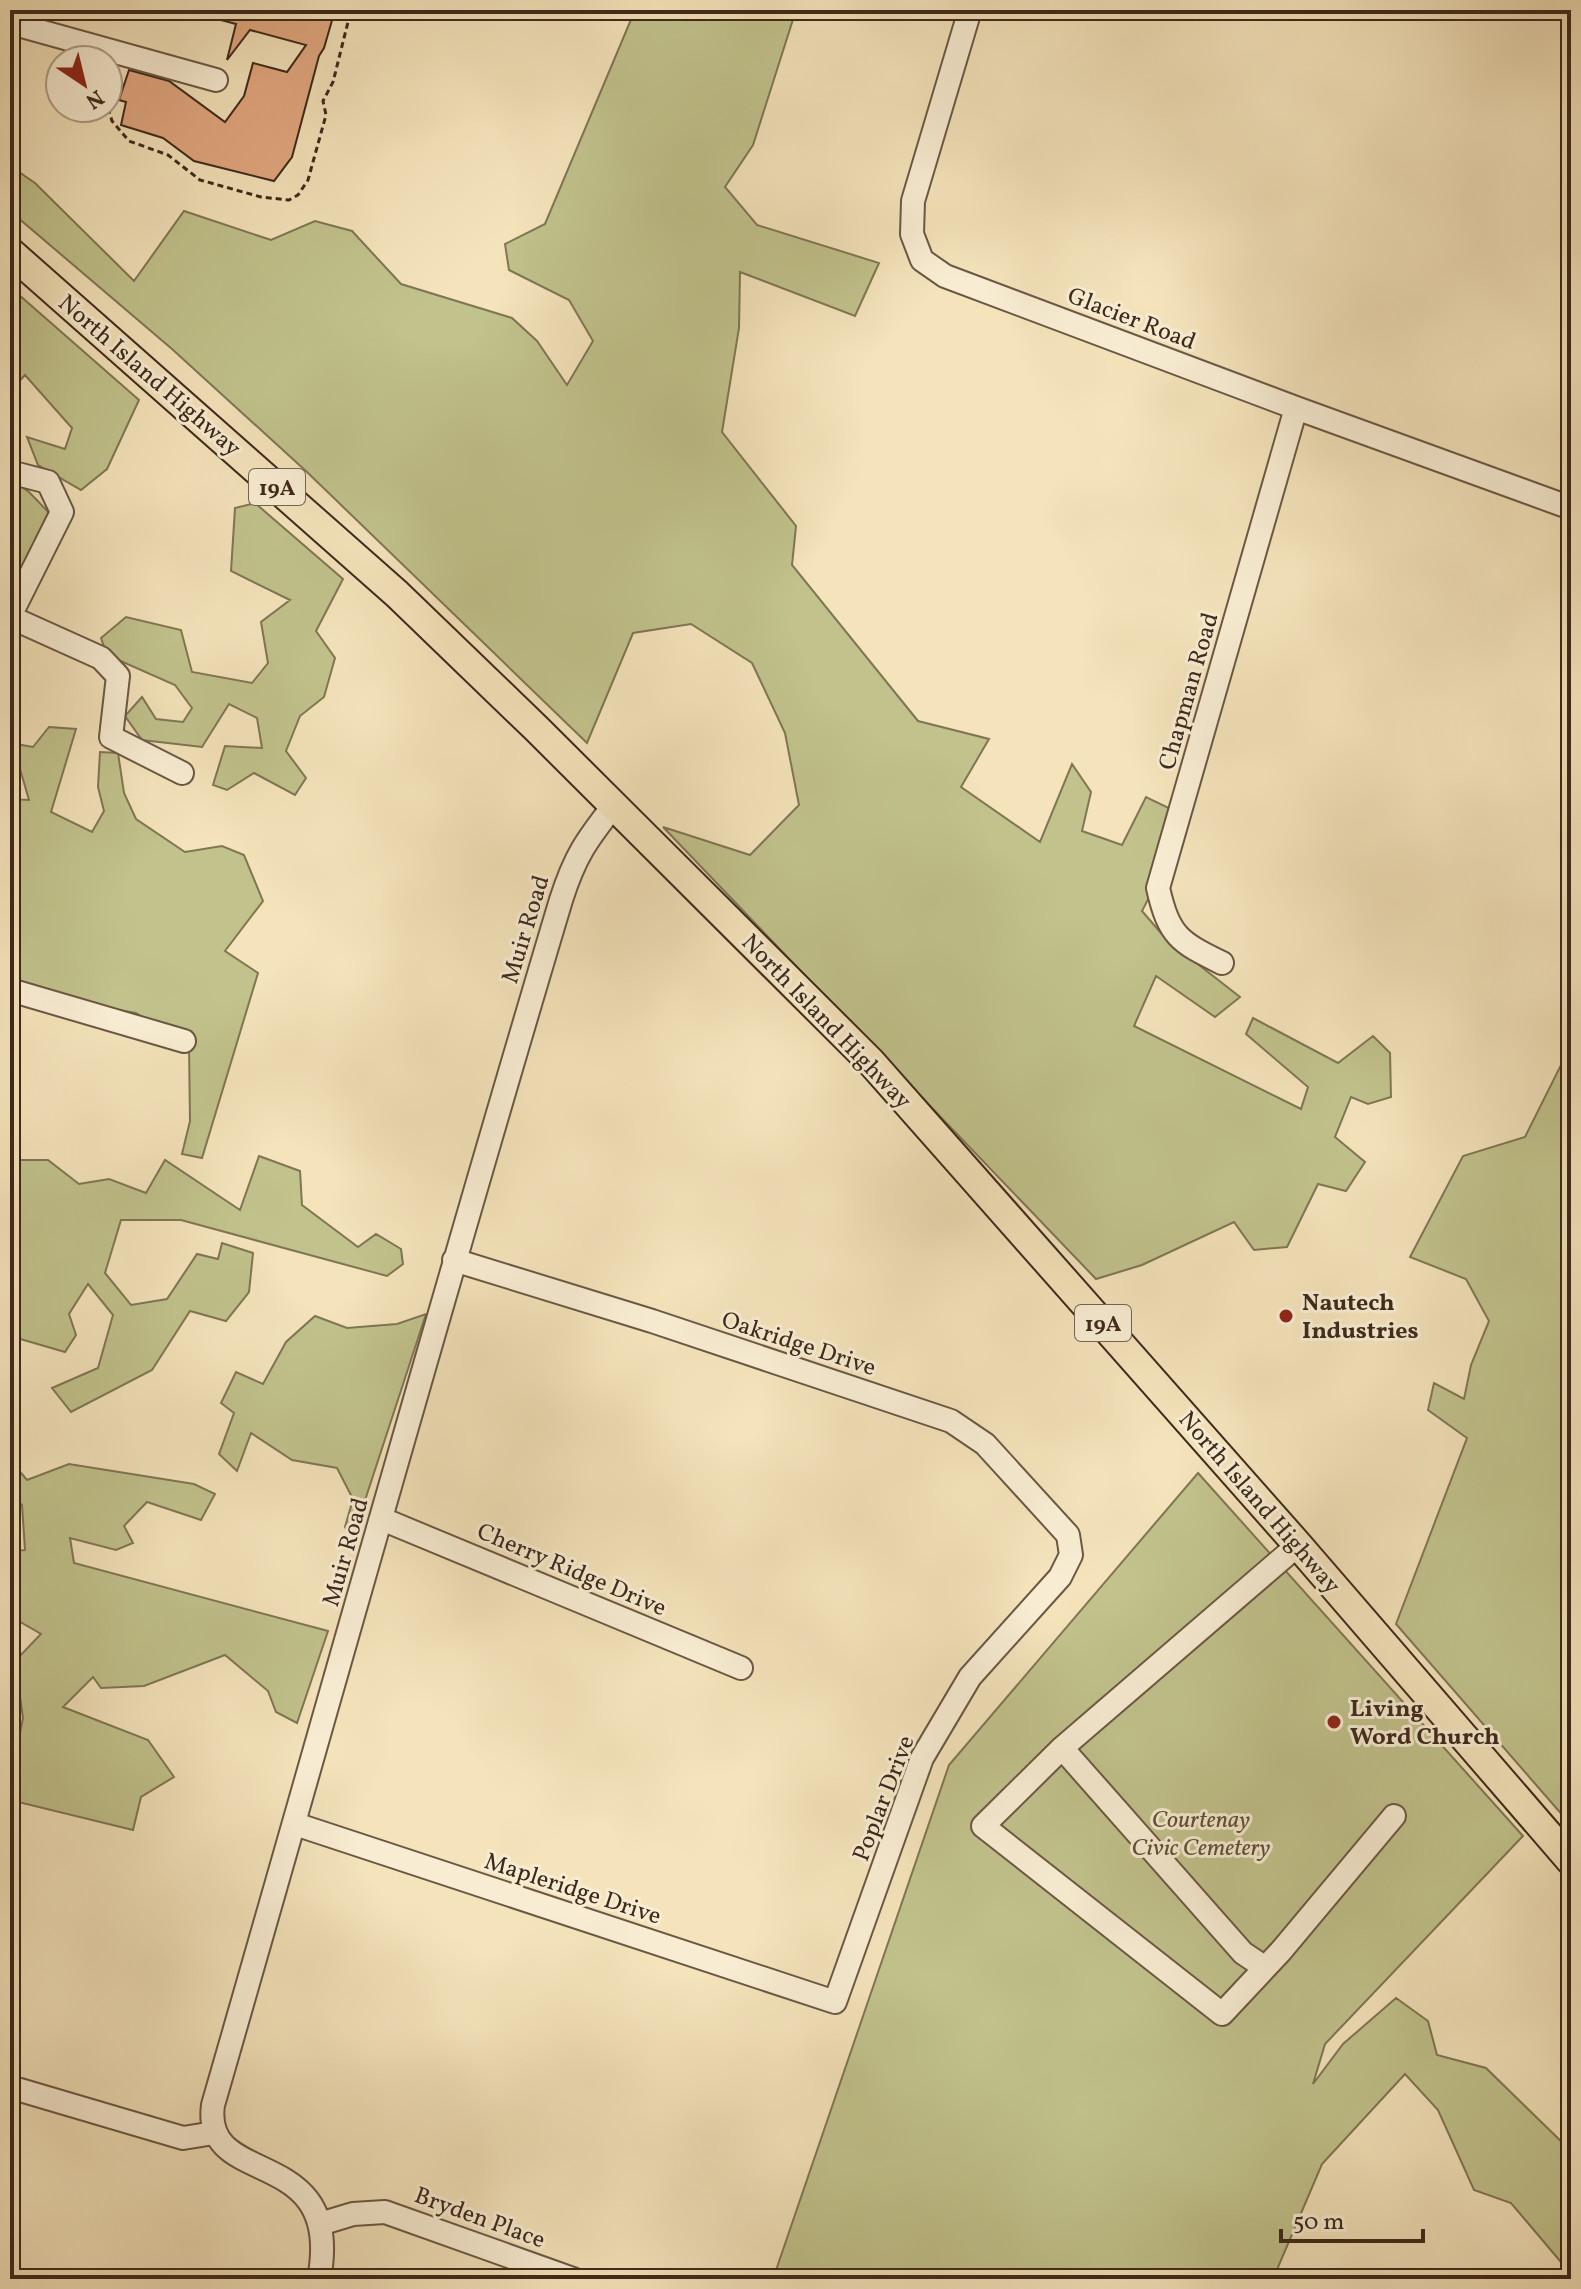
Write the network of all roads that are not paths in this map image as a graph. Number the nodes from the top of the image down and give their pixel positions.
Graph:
1 (970, 10) edge
2 (10, 20) edge
3 (216, 80) dead end
4 (10, 252) edge
5 (1296, 408) junction
6 (10, 472) edge
7 (1571, 508) edge
8 (10, 617) edge
9 (182, 773) dead end
10 (614, 805) junction
11 (1222, 963) dead end
12 (10, 990) edge
13 (184, 1041) dead end
14 (454, 1260) junction
15 (382, 1519) junction
16 (1298, 1545) junction
17 (1071, 1555) joint
18 (741, 1668) dead end
19 (1062, 1748) junction
20 (1394, 1816) dead end
21 (295, 1824) junction
22 (1571, 1861) edge
23 (1264, 1967) junction
24 (835, 2002) joint
25 (10, 2087) edge
26 (214, 2133) junction
27 (320, 2224) junction
28 (319, 2279) edge
29 (573, 2279) edge

1 - 5 street, Glacier Road
2 - 3 street
4 - 10 main road, North Island Highway / 19A
5 - 7 street, Glacier Road
5 - 11 street, Chapman Road
6 - 8 street
8 - 9 street
10 - 14 street, Muir Road
10 - 16 main road, North Island Highway / 19A
12 - 13 street
14 - 15 street, Muir Road
14 - 17 street, Oakridge Drive
15 - 18 street, Cherry Ridge Drive
15 - 21 street, Muir Road
16 - 19 street
16 - 22 main road, North Island Highway / 19A
17 - 24 street, Poplar Drive
19 - 23 street
19 - 23 street
20 - 23 street
21 - 24 street, Mapleridge Drive
21 - 26 street, Muir Road
25 - 26 street
26 - 27 street
27 - 28 street
27 - 29 street, Bryden Place

